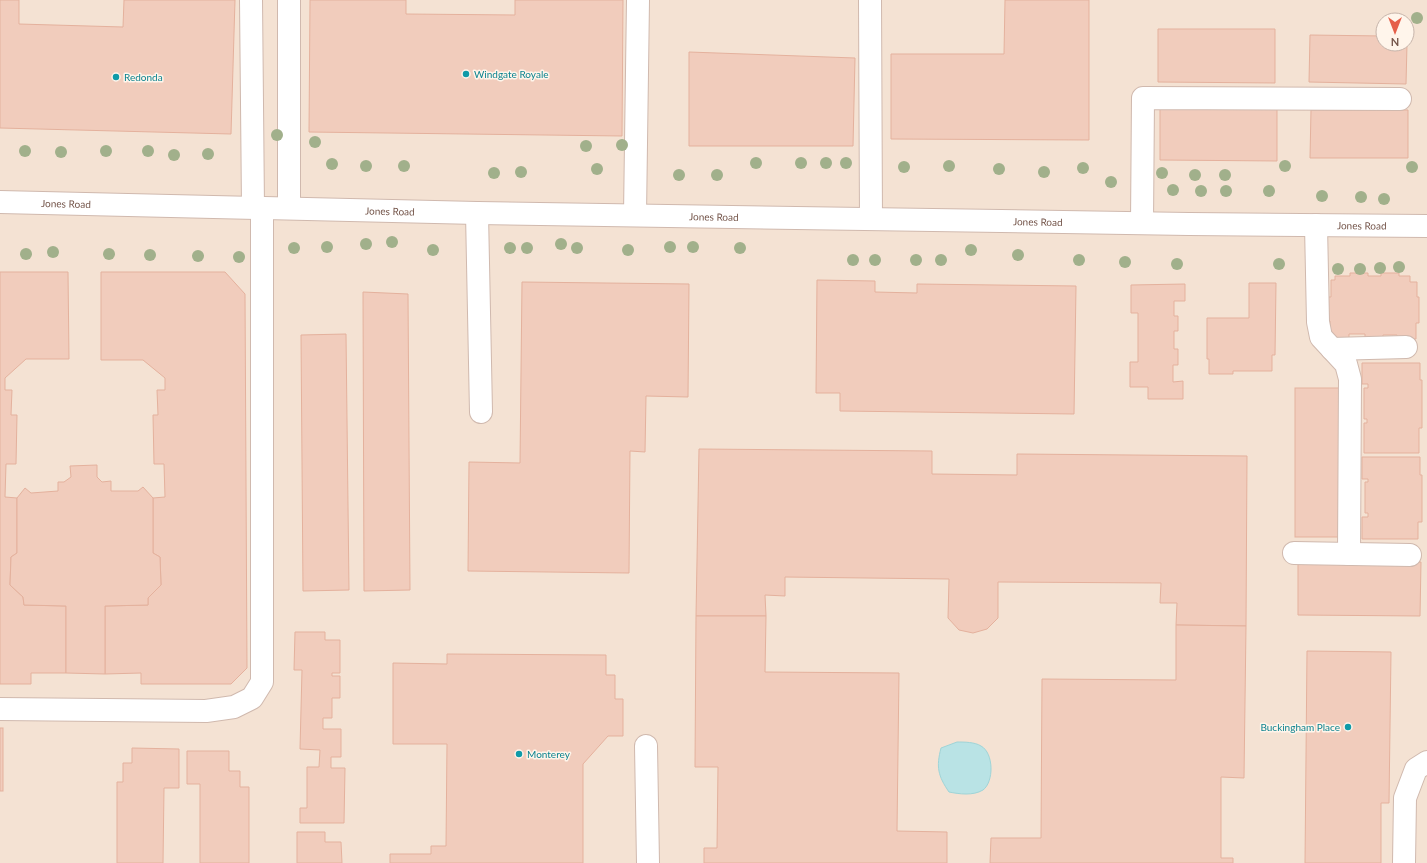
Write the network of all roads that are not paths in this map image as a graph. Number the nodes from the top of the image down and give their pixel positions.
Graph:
1 (251, 0) edge
2 (289, 0) edge
3 (638, 0) edge
4 (870, 0) edge
5 (1400, 99) dead end
6 (0, 202) edge
7 (257, 207) junction
8 (289, 208) junction
9 (477, 213) junction
10 (635, 215) junction
11 (871, 219) junction
12 (1142, 223) junction
13 (1316, 225) junction
14 (1427, 226) edge
15 (1406, 348) dead end
16 (1332, 349) junction
17 (481, 412) dead end
18 (1294, 553) dead end
19 (1349, 554) junction
20 (1410, 555) dead end
21 (0, 709) edge
22 (646, 746) dead end
23 (1427, 762) edge
24 (648, 863) edge
25 (1404, 863) edge

1 - 7 street
2 - 8 street
3 - 10 street
4 - 11 street
5 - 12 street
6 - 7 street, Jones Road
7 - 8 street, Jones Road
7 - 21 street
8 - 9 street, Jones Road
9 - 10 street, Jones Road
9 - 17 street
10 - 11 street, Jones Road
11 - 12 street, Jones Road
12 - 13 street, Jones Road
13 - 14 street, Jones Road
13 - 16 street
15 - 16 street
16 - 19 street
18 - 19 street
19 - 20 street
22 - 24 street
23 - 25 street

